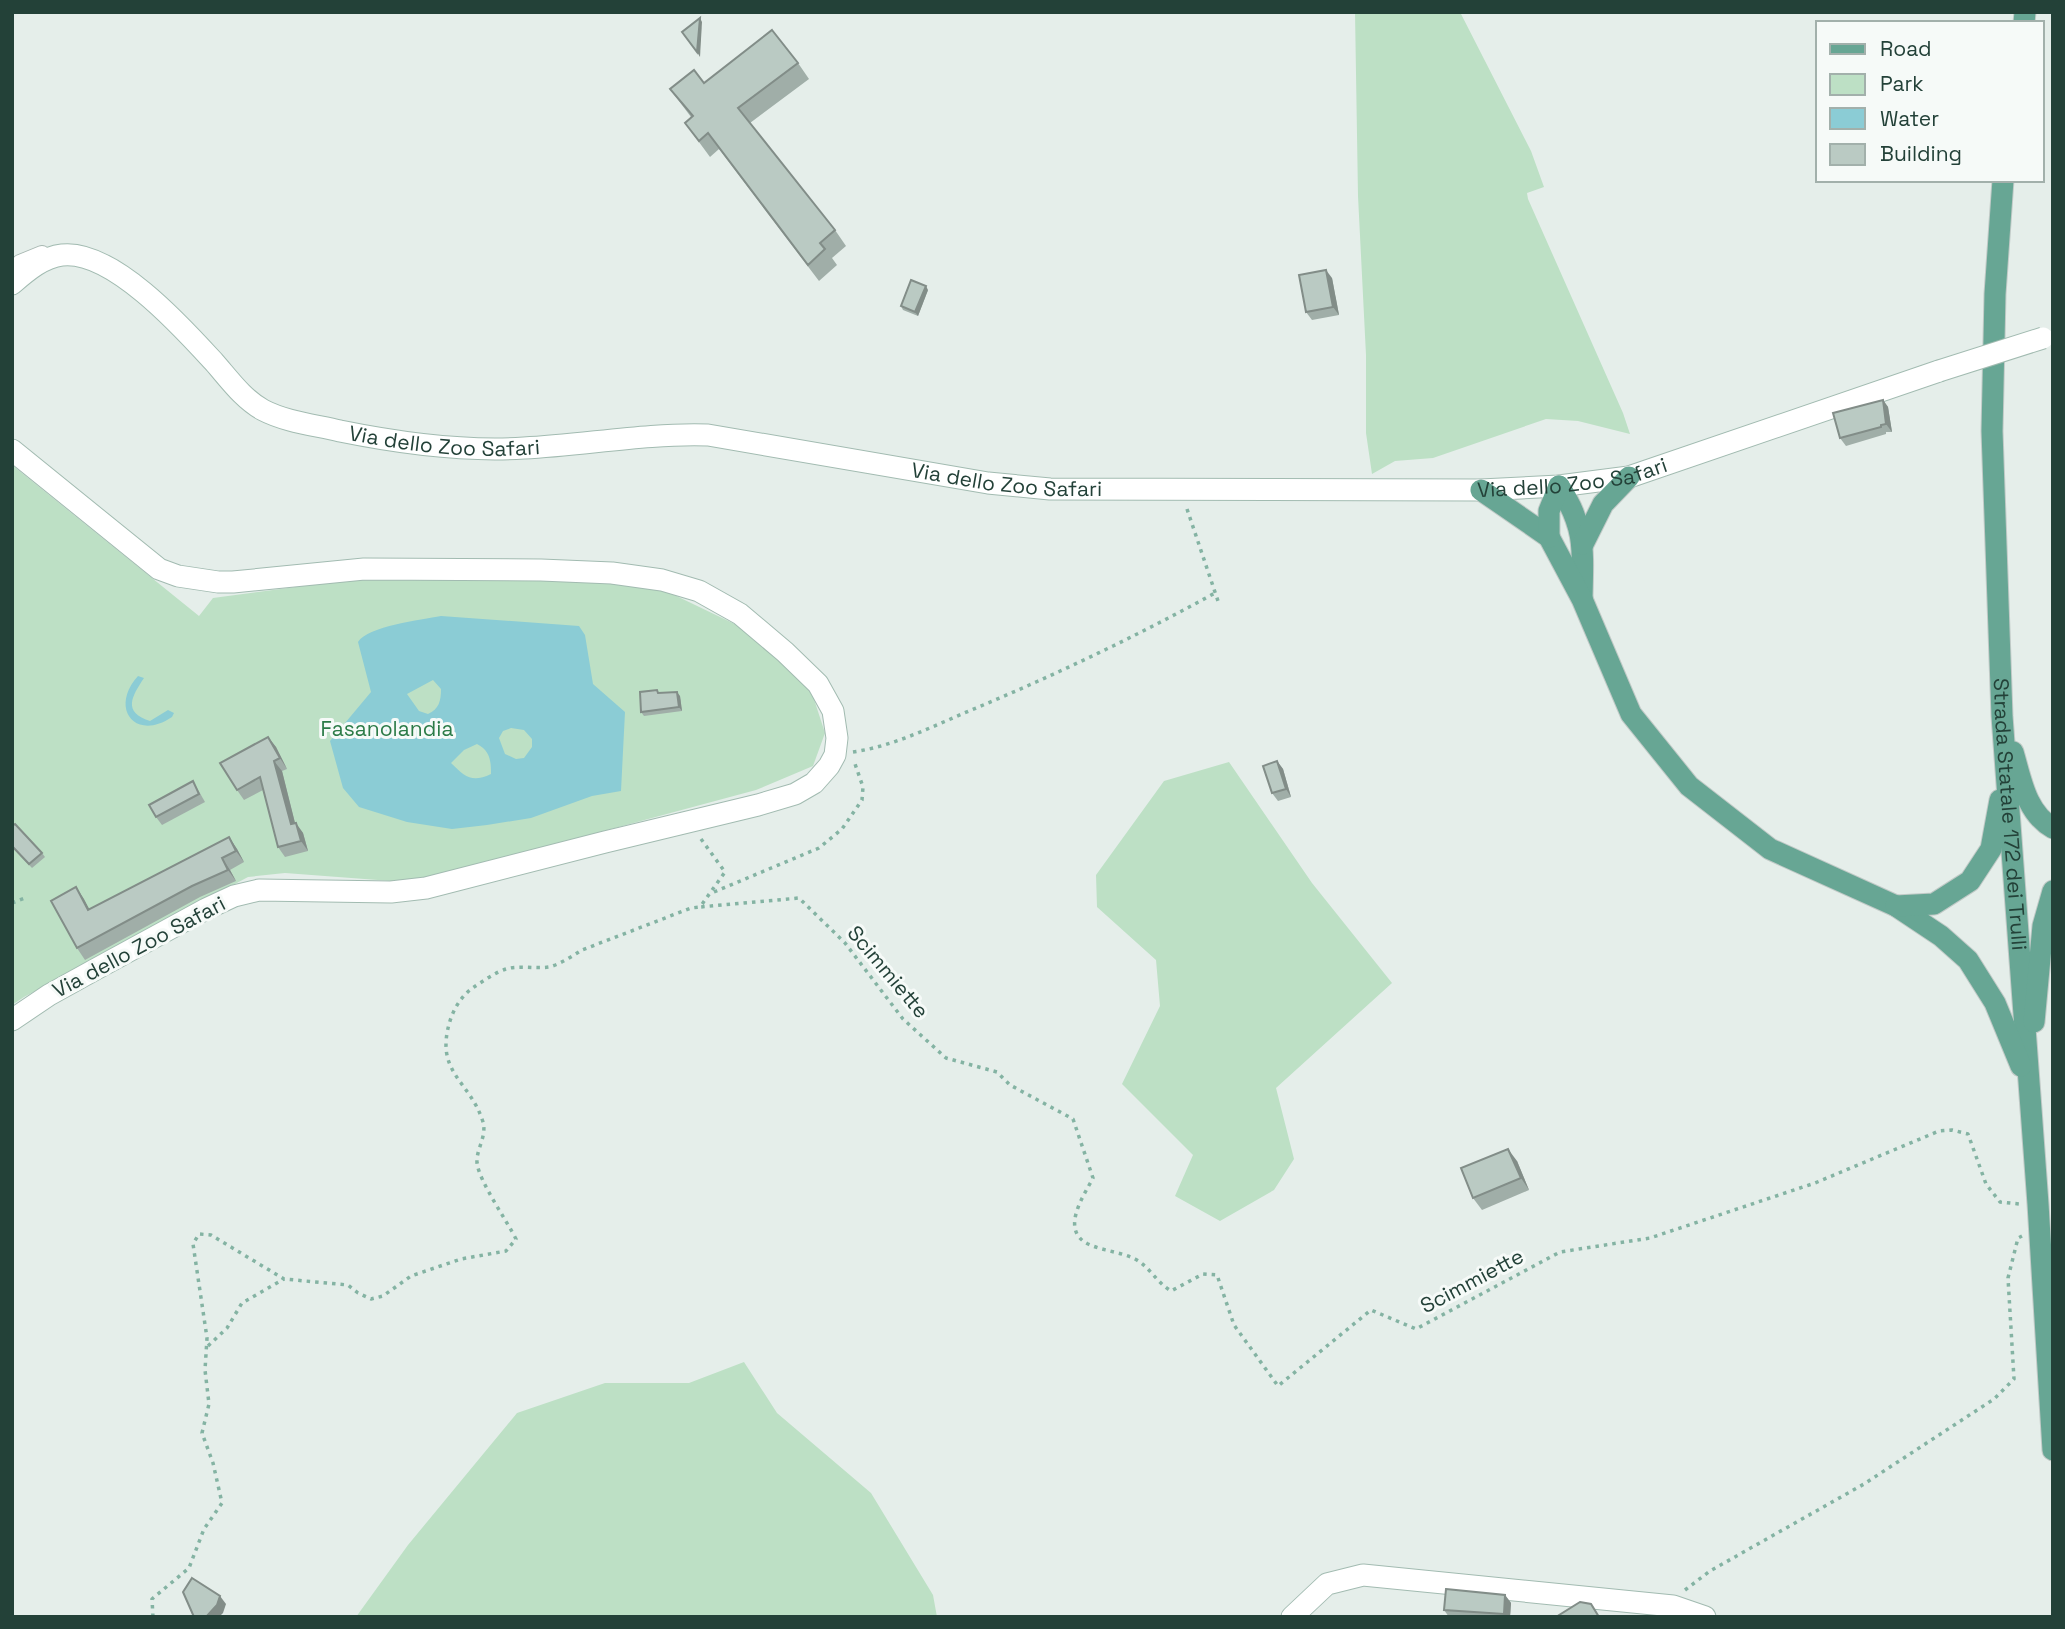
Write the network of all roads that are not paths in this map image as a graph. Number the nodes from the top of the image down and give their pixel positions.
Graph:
1 (2004, 182) edge
2 (62, 255) junction
3 (12, 270) edge
4 (12, 284) edge
5 (2048, 337) edge
6 (12, 450) edge
7 (1629, 477) junction
8 (1559, 486) junction
9 (1481, 490) junction
10 (1549, 537) junction
11 (1583, 544) junction
12 (1582, 599) junction
13 (2002, 716) junction
14 (2006, 771) junction
15 (2053, 828) edge
16 (2053, 891) edge
17 (1896, 906) junction
18 (12, 1020) edge
19 (2028, 1083) junction
20 (2045, 1207) edge
21 (2053, 1450) edge
22 (1292, 1617) edge
23 (1705, 1617) edge

1 - 13 main road, Strada Statale 172 dei Trulli
2 - 3 street
2 - 4 street
2 - 9 street, Via dello Zoo Safari
5 - 7 street, Via dello Zoo Safari, bridge
6 - 18 street, Via dello Zoo Safari
7 - 8 street, Via dello Zoo Safari
7 - 11 main road
8 - 9 street, Via dello Zoo Safari
8 - 10 main road
8 - 11 main road
9 - 10 main road
10 - 12 main road
11 - 12 main road
12 - 17 main road
13 - 14 main road, Strada Statale 172 dei Trulli
13 - 15 main road
14 - 17 main road
14 - 19 main road, Strada Statale 172 dei Trulli
16 - 19 main road
17 - 19 main road
19 - 20 main road, Strada Statale 172 dei Trulli
20 - 21 main road, Strada Statale 172 dei Trulli
22 - 23 street

